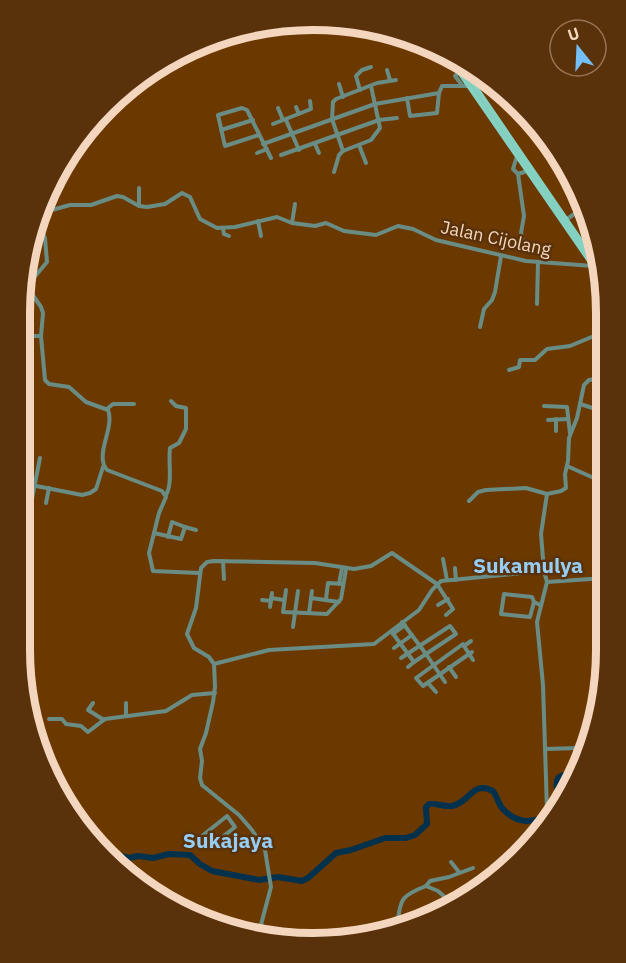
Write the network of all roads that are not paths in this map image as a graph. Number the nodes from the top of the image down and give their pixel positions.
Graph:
1 (371, 68) dead end
2 (387, 70) dead end
3 (459, 71) edge
4 (464, 74) edge
5 (472, 79) edge
6 (390, 80) junction
7 (396, 80) dead end
8 (339, 84) dead end
9 (472, 85) junction
10 (462, 86) junction
11 (370, 87) junction
12 (360, 90) junction
13 (439, 93) junction
14 (343, 97) junction
15 (407, 98) junction
16 (310, 100) dead end
17 (375, 104) junction
18 (296, 107) dead end
19 (278, 108) dead end
20 (299, 114) junction
21 (397, 118) dead end
22 (332, 119) junction
23 (253, 120) junction
24 (284, 120) junction
25 (379, 120) junction
26 (273, 124) dead end
27 (221, 130) junction
28 (292, 134) junction
29 (259, 135) junction
30 (338, 135) junction
31 (263, 144) junction
32 (315, 144) junction
33 (359, 145) junction
34 (267, 149) junction
35 (299, 150) junction
36 (343, 151) junction
37 (517, 152) junction
38 (256, 153) dead end
39 (319, 153) dead end
40 (282, 155) dead end
41 (271, 158) dead end
42 (366, 163) dead end
43 (529, 171) junction
44 (334, 172) dead end
45 (518, 174) junction
46 (139, 188) dead end
47 (295, 204) dead end
48 (139, 206) junction
49 (50, 211) edge
50 (577, 212) edge
51 (567, 219) junction
52 (258, 221) junction
53 (292, 223) junction
54 (223, 229) junction
55 (42, 232) edge
56 (574, 234) junction
57 (229, 236) dead end
58 (261, 236) dead end
59 (524, 247) dead end
60 (501, 256) junction
61 (591, 259) edge
62 (538, 263) junction
63 (592, 266) edge
64 (32, 282) edge
65 (31, 288) edge
66 (537, 304) dead end
67 (480, 327) dead end
68 (596, 335) edge
69 (30, 336) edge
70 (41, 336) junction
71 (509, 370) dead end
72 (596, 379) edge
73 (171, 401) dead end
74 (134, 404) dead end
75 (580, 404) junction
76 (544, 406) dead end
77 (107, 408) junction
78 (596, 409) edge
79 (556, 419) junction
80 (568, 419) junction
81 (548, 420) dead end
82 (556, 431) dead end
83 (570, 433) junction
84 (40, 458) dead end
85 (104, 466) junction
86 (567, 466) junction
87 (596, 479) edge
88 (30, 484) edge
89 (35, 485) junction
90 (49, 488) junction
91 (547, 494) junction
92 (165, 496) junction
93 (469, 501) dead end
94 (46, 503) dead end
95 (30, 509) dead end
96 (185, 527) junction
97 (196, 530) dead end
98 (154, 533) junction
99 (168, 537) junction
100 (443, 559) dead end
101 (223, 561) junction
102 (344, 568) junction
103 (455, 568) dead end
104 (544, 570) junction
105 (199, 573) junction
106 (224, 579) dead end
107 (596, 579) edge
108 (447, 580) junction
109 (456, 580) junction
110 (548, 582) junction
111 (341, 584) junction
112 (437, 584) junction
113 (286, 590) dead end
114 (298, 591) dead end
115 (312, 591) dead end
116 (271, 597) junction
117 (311, 598) junction
118 (326, 599) junction
119 (447, 599) junction
120 (262, 600) dead end
121 (284, 600) junction
122 (339, 602) junction
123 (534, 603) junction
124 (438, 604) dead end
125 (540, 605) junction
126 (270, 607) dead end
127 (309, 613) junction
128 (296, 614) junction
129 (446, 615) dead end
130 (403, 624) junction
131 (293, 627) dead end
132 (392, 632) junction
133 (412, 635) junction
134 (471, 641) dead end
135 (400, 644) junction
136 (419, 645) junction
137 (464, 646) junction
138 (394, 648) dead end
139 (407, 653) junction
140 (470, 653) junction
141 (426, 654) junction
142 (401, 658) dead end
143 (473, 660) dead end
144 (414, 662) junction
145 (214, 664) junction
146 (433, 665) junction
147 (408, 667) dead end
148 (449, 667) junction
149 (440, 674) junction
150 (456, 677) dead end
151 (428, 682) junction
152 (445, 682) dead end
153 (436, 692) dead end
154 (214, 693) junction
155 (93, 702) dead end
156 (126, 703) dead end
157 (126, 716) junction
158 (49, 719) dead end
159 (104, 720) junction
160 (579, 748) dead end
161 (544, 749) junction
162 (548, 807) edge
163 (239, 815) junction
164 (232, 821) junction
165 (451, 862) dead end
166 (473, 868) dead end
167 (459, 872) junction
168 (426, 886) junction
169 (447, 899) edge
170 (396, 920) edge
171 (260, 928) edge

1 - 12 street
2 - 6 street
3 - 10 street
4 - 9 main road
5 - 9 main road
6 - 7 street
6 - 11 street
8 - 14 street
9 - 10 street
9 - 37 main road
10 - 13 street
11 - 12 street
11 - 17 street
12 - 14 street
13 - 15 street
13 - 15 street
14 - 22 street
15 - 17 street
16 - 20 street
17 - 22 street
17 - 25 street
18 - 20 street
19 - 24 street
20 - 24 street
21 - 25 street
22 - 28 street
22 - 30 street
23 - 27 street
23 - 27 street
23 - 29 street
24 - 26 street
24 - 28 street
25 - 30 street
25 - 33 street
27 - 29 street
28 - 31 street
28 - 35 street
29 - 31 street
30 - 32 street
30 - 36 street
31 - 34 street
32 - 35 street
32 - 39 street
33 - 36 street
33 - 42 street
34 - 38 street
34 - 41 street
35 - 40 street
36 - 44 street
37 - 43 main road
37 - 45 street
37 - 51 main road
43 - 45 street
43 - 56 main road
45 - 59 street
46 - 48 street
47 - 53 street
48 - 49 street
48 - 54 street
50 - 51 street
51 - 56 main road
52 - 53 street, Jalan Cijolang
52 - 54 street, Jalan Cijolang
52 - 58 street
53 - 60 street, Jalan Cijolang
54 - 57 street
55 - 64 street
56 - 61 main road
60 - 62 street, Jalan Cijolang
60 - 67 street
62 - 63 street, Jalan Cijolang
62 - 66 street
65 - 70 street
68 - 71 street
69 - 70 street
70 - 77 street
72 - 75 street
73 - 92 street
74 - 77 street
75 - 78 street
75 - 83 street
76 - 80 street
77 - 85 street
79 - 80 street
79 - 81 street
79 - 82 street
80 - 83 street
83 - 86 street
84 - 89 street
85 - 90 street
85 - 92 street
86 - 87 street
86 - 91 street
88 - 89 street
89 - 90 street
89 - 95 street
90 - 94 street
91 - 93 street
91 - 104 street
92 - 98 street
96 - 97 street
96 - 99 street
96 - 99 street
98 - 99 street
98 - 105 street
100 - 108 street
101 - 102 street
101 - 105 street
101 - 106 street
102 - 111 street
102 - 112 street
103 - 109 street
104 - 109 street
104 - 110 street
105 - 145 street
107 - 110 street
108 - 109 street
108 - 112 street
110 - 125 street
111 - 118 street
111 - 122 street
112 - 119 street
112 - 130 street
113 - 121 street
114 - 128 street
115 - 117 street
116 - 120 street
116 - 121 street
116 - 126 street
117 - 118 street
117 - 127 street
118 - 122 street
119 - 124 street
119 - 129 street
121 - 128 street
122 - 127 street
123 - 123 street
123 - 125 street
125 - 161 street
127 - 128 street
128 - 131 street
130 - 132 street
130 - 133 street
132 - 135 street
132 - 145 street
133 - 135 street
133 - 136 street
134 - 137 street
135 - 138 street
135 - 139 street
136 - 139 street
136 - 141 street
136 - 141 street
137 - 140 street
137 - 146 street
139 - 142 street
139 - 144 street
140 - 143 street
140 - 148 street
141 - 144 street
141 - 146 street
144 - 147 street
145 - 154 street
146 - 149 street
146 - 151 street
148 - 149 street
148 - 150 street
149 - 151 street
149 - 152 street
151 - 153 street
154 - 157 street
154 - 163 street
155 - 159 street
156 - 157 street
157 - 159 street
158 - 159 street
160 - 161 street
161 - 162 street
163 - 164 street
163 - 171 street
164 - 164 street
165 - 167 street
166 - 167 street
167 - 168 street
168 - 169 street
168 - 170 street

